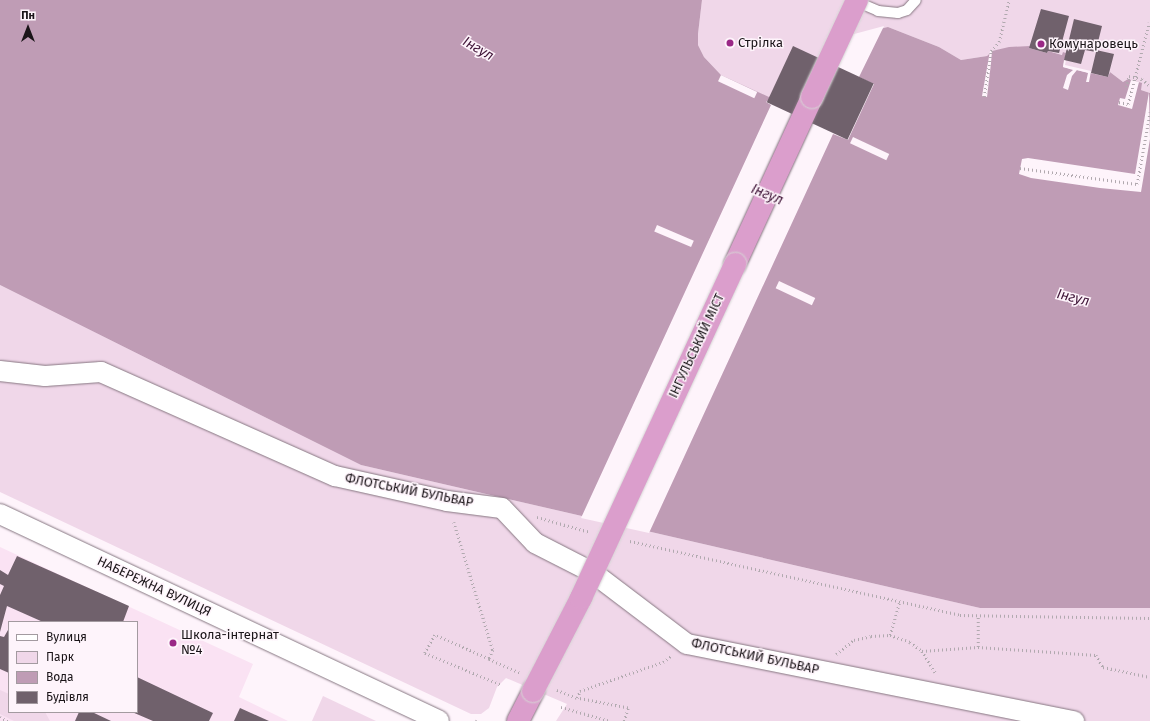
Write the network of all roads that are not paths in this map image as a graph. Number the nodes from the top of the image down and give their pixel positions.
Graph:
1 (853, 0) edge
2 (858, 0) edge
3 (916, 0) edge
4 (0, 371) edge
5 (0, 514) edge
6 (439, 721) edge
7 (518, 721) edge
8 (1074, 721) edge

1 - 3 lane
2 - 7 highway, ІНГУЛЬСЬКИЙ МІСТ, bridge
4 - 8 street, ФЛОТСЬКИЙ БУЛЬВАР
5 - 6 street, НАБЕРЕЖНА ВУЛИЦЯ

